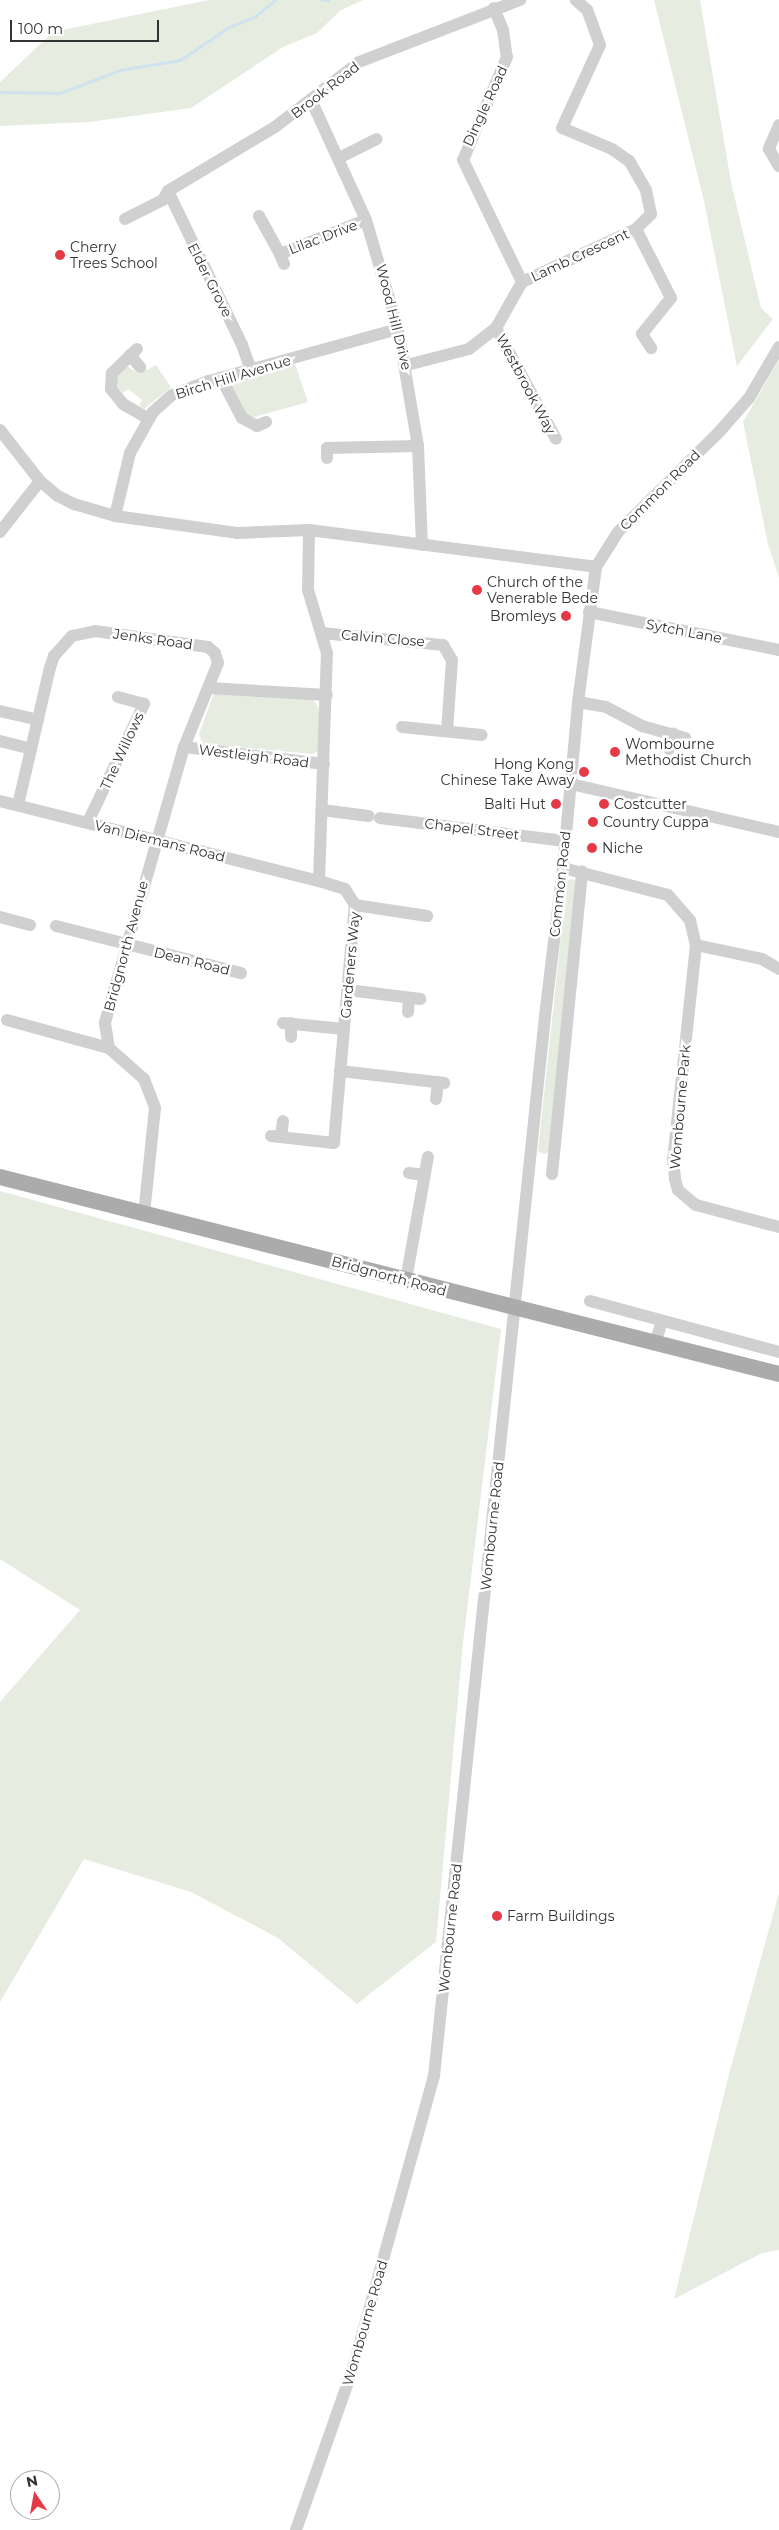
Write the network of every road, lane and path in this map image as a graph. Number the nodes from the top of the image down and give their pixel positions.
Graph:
1 (520, 0) edge
2 (576, 0) edge
3 (494, 8) junction
4 (312, 102) junction
5 (779, 125) edge
6 (377, 139) dead end
7 (339, 158) junction
8 (779, 166) edge
9 (168, 191) junction
10 (259, 216) dead end
11 (125, 219) dead end
12 (366, 220) junction
13 (636, 229) junction
14 (522, 282) junction
15 (496, 328) junction
16 (398, 329) junction
17 (779, 347) edge
18 (651, 348) dead end
19 (407, 365) junction
20 (140, 367) dead end
21 (251, 370) junction
22 (221, 378) junction
23 (149, 419) junction
24 (266, 422) dead end
25 (0, 430) edge
26 (556, 440) dead end
27 (418, 446) junction
28 (327, 458) dead end
29 (40, 481) junction
30 (115, 516) junction
31 (309, 530) junction
32 (0, 532) edge
33 (422, 546) junction
34 (596, 567) junction
35 (588, 612) junction
36 (322, 633) junction
37 (779, 650) edge
38 (209, 688) junction
39 (326, 695) junction
40 (118, 698) dead end
41 (578, 702) junction
42 (0, 711) edge
43 (38, 720) junction
44 (402, 727) dead end
45 (447, 731) junction
46 (482, 735) dead end
47 (0, 741) edge
48 (184, 747) junction
49 (669, 749) dead end
50 (32, 750) junction
51 (324, 764) junction
52 (571, 784) junction
53 (0, 801) edge
54 (18, 805) junction
55 (322, 810) junction
56 (88, 822) junction
57 (779, 832) edge
58 (156, 840) junction
59 (564, 840) junction
60 (563, 868) junction
61 (582, 871) junction
62 (319, 881) junction
63 (355, 905) junction
64 (427, 916) dead end
65 (0, 917) edge
66 (13, 921) junction
67 (30, 925) dead end
68 (56, 926) dead end
69 (11, 934) dead end
70 (696, 944) junction
71 (126, 945) junction
72 (779, 969) edge
73 (241, 973) dead end
74 (348, 990) junction
75 (408, 1012) dead end
76 (7, 1020) dead end
77 (344, 1029) junction
78 (290, 1037) dead end
79 (109, 1048) junction
80 (340, 1071) junction
81 (436, 1099) dead end
82 (283, 1121) dead end
83 (428, 1157) dead end
84 (532, 1160) junction
85 (408, 1174) dead end
86 (424, 1175) junction
87 (0, 1178) edge
88 (144, 1214) junction
89 (779, 1227) edge
90 (406, 1280) junction
91 (590, 1301) dead end
92 (515, 1309) junction
93 (662, 1321) junction
94 (655, 1344) junction
95 (779, 1352) edge
96 (779, 1374) edge
97 (296, 2530) edge

1 - 3 street, Brook Road
2 - 13 street, Lamb Crescent
3 - 4 street, Brook Road
3 - 14 street, Dingle Road
4 - 7 street, Wood Hill Drive
4 - 9 street, Brook Road
5 - 8 street
6 - 7 street
7 - 12 street, Wood Hill Drive
9 - 11 street, Brook Road
9 - 21 street, Elder Grove
10 - 12 street, Lilac Drive
12 - 16 street, Wood Hill Drive
13 - 14 street, Lamb Crescent
13 - 18 street
14 - 15 street, Lamb Crescent
15 - 19 street, Lamb Crescent
15 - 26 street, Westbrook Way
16 - 19 street, Wood Hill Drive
16 - 21 street, Birch Hill Avenue
17 - 34 street, Common Road
19 - 27 street, Wood Hill Drive
20 - 23 street
21 - 22 street, Birch Hill Avenue
22 - 23 street, Birch Hill Avenue
22 - 24 street
23 - 30 street, Birch Hill Avenue
25 - 29 street
27 - 28 street
27 - 33 street, Wood Hill Drive
29 - 30 street
29 - 32 street
30 - 31 street
31 - 33 street
31 - 36 street
33 - 34 street
34 - 35 street, Common Road
35 - 37 street, Sytch Lane
35 - 41 street, Common Road
36 - 39 street
36 - 45 street, Calvin Close
38 - 39 street
38 - 43 street, Jenks Road
38 - 48 street, Jenks Road
39 - 51 street
40 - 56 street, The Willows
41 - 49 street
41 - 52 street, Common Road
42 - 43 street
43 - 50 street, Jenks Road
44 - 45 street
45 - 46 street
47 - 50 street
48 - 51 street, Westleigh Road
48 - 58 street, Jenks Road
50 - 54 street, Jenks Road
51 - 55 street
52 - 57 street
52 - 59 street, Common Road
53 - 54 street, Van Diemans Road
54 - 56 street, Van Diemans Road
55 - 59 street, Chapel Street
55 - 62 street
56 - 58 street, Van Diemans Road
58 - 62 street, Van Diemans Road
58 - 71 street, Bridgnorth Avenue
59 - 60 street, Common Road
60 - 61 street, Wombourne Park
60 - 84 street, Common Road
61 - 70 street, Wombourne Park
61 - 84 street, Common Road
62 - 63 street, Gardeners Way
63 - 64 street
63 - 74 street, Gardeners Way
65 - 66 street
66 - 67 street
66 - 69 street
68 - 71 street, Dean Road
70 - 72 street
70 - 89 street, Wombourne Park
71 - 73 street, Dean Road
71 - 79 street, Bridgnorth Avenue
74 - 75 street
74 - 77 street, Gardeners Way
76 - 79 street
77 - 78 street
77 - 80 street, Gardeners Way
79 - 88 street
80 - 81 street
80 - 82 street, Gardeners Way
83 - 86 street
84 - 92 street, Common Road
85 - 86 street
86 - 90 street
87 - 88 main road, Bridgnorth Road
88 - 90 main road, Bridgnorth Road
90 - 92 main road, Bridgnorth Road
91 - 93 street
92 - 94 main road, Bridgnorth Road
92 - 97 street, Wombourne Road
93 - 94 street
93 - 95 street
94 - 96 main road, Bridgnorth Road

